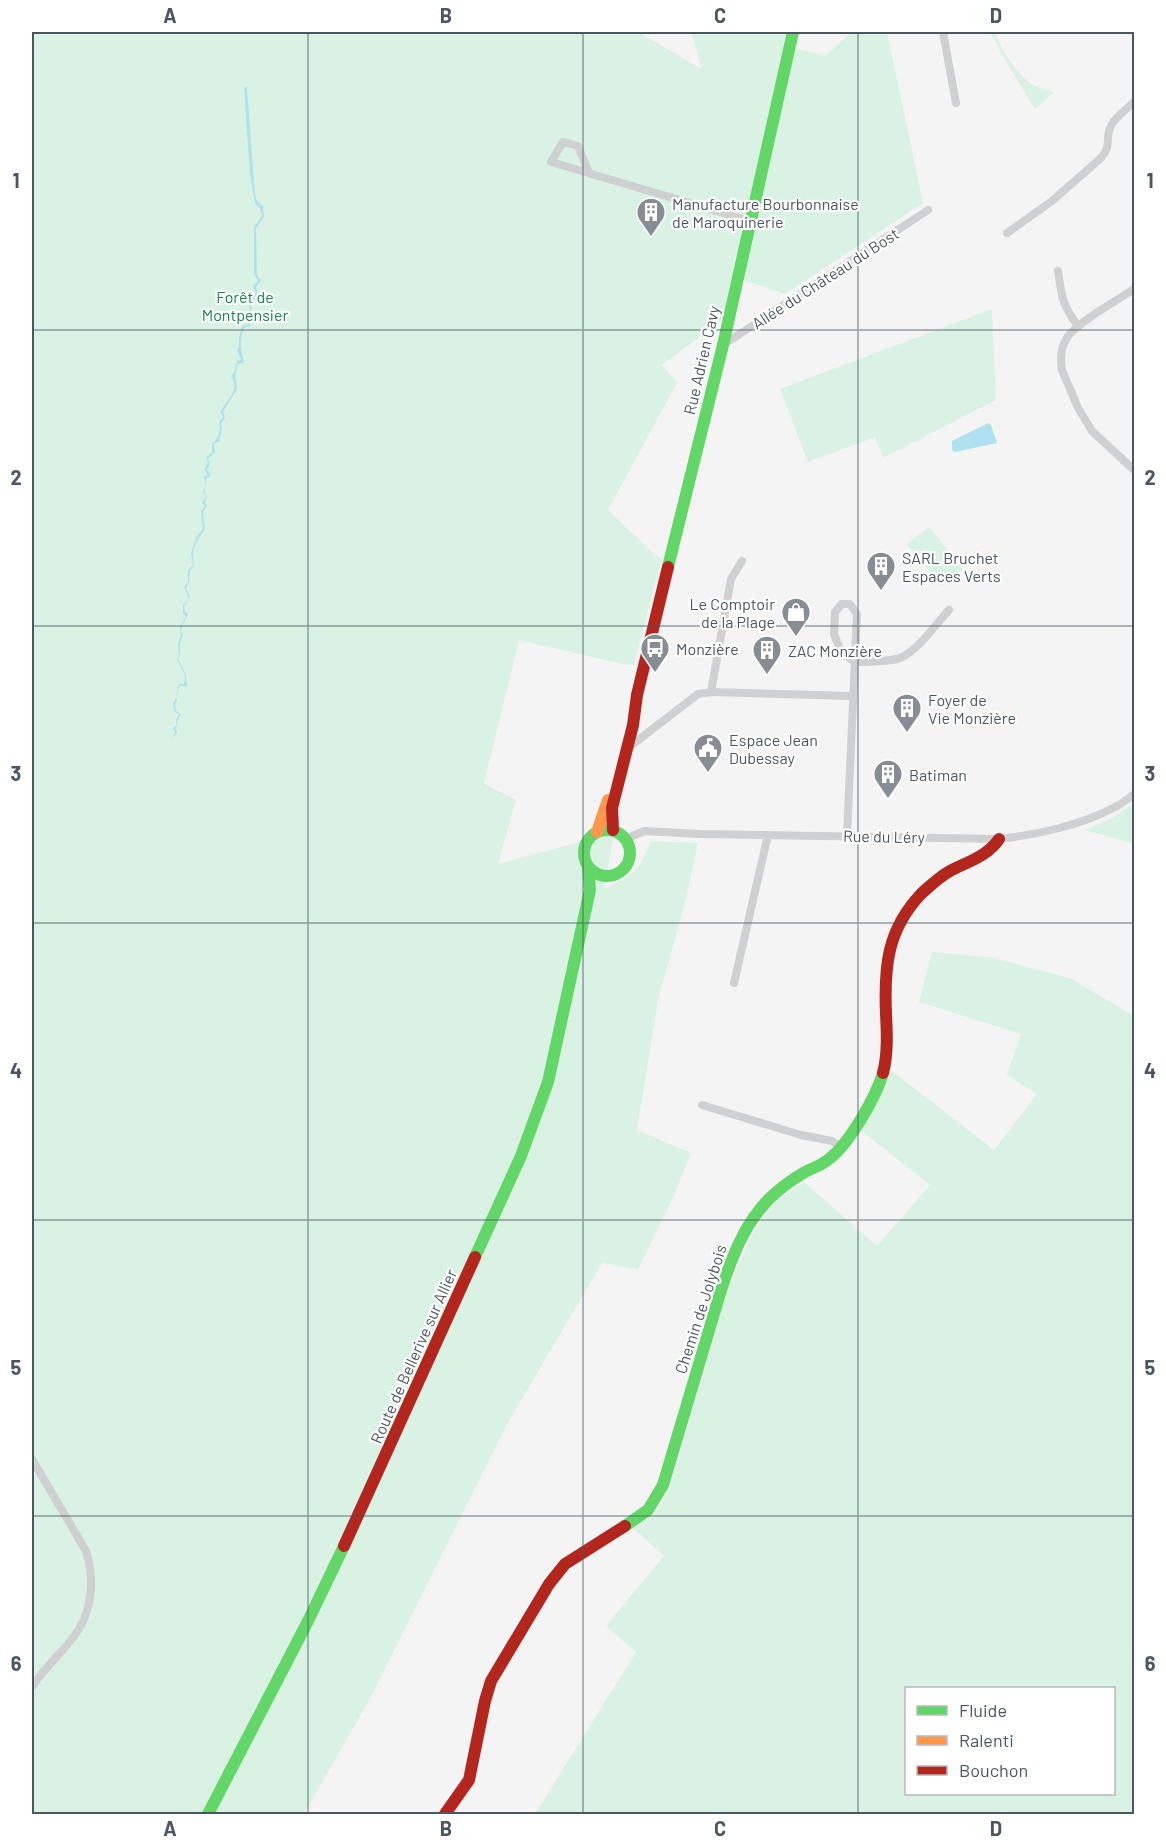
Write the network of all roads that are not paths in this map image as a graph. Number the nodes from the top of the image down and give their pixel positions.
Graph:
1 (793, 32) edge
2 (943, 32) edge
3 (1134, 102) edge
4 (956, 103) dead end
5 (589, 173) junction
6 (928, 210) dead end
7 (750, 221) junction
8 (1007, 233) dead end
9 (1058, 271) dead end
10 (1134, 289) edge
11 (1078, 326) junction
12 (723, 345) junction
13 (1134, 470) edge
14 (742, 561) dead end
15 (950, 610) dead end
16 (855, 662) junction
17 (711, 692) junction
18 (637, 695) junction
19 (853, 696) junction
20 (633, 725) junction
21 (649, 731) junction
22 (627, 749) junction
23 (1134, 794) edge
24 (613, 830) junction
25 (597, 832) junction
26 (768, 835) junction
27 (847, 835) junction
28 (626, 839) junction
29 (999, 839) junction
30 (588, 867) junction
31 (603, 876) junction
32 (590, 890) junction
33 (734, 983) dead end
34 (702, 1105) dead end
35 (841, 1147) junction
36 (32, 1459) edge
37 (32, 1687) edge
38 (208, 1815) edge
39 (445, 1815) edge

1 - 7 main road, Rue Adrien Cavy
2 - 4 street
3 - 8 street
5 - 5 street
5 - 7 street
6 - 12 street, Allée du Château du Bost
7 - 12 main road, Rue Adrien Cavy
9 - 11 street
10 - 11 street
11 - 13 street
12 - 18 main road, Rue Adrien Cavy
14 - 17 street
15 - 16 street
16 - 16 street
16 - 19 street
17 - 19 street
17 - 21 street
18 - 20 main road, Rue Adrien Cavy
18 - 25 main road, Rue Adrien Cavy
19 - 27 street
20 - 21 street
20 - 22 main road, Rue Adrien Cavy
21 - 22 street
22 - 24 main road, Rue Adrien Cavy
23 - 29 street, Rue du Léry
24 - 25 main road
24 - 28 main road
25 - 30 main road
26 - 27 street, Rue du Léry
26 - 28 street, Rue du Léry
26 - 33 street
27 - 29 street, Rue du Léry
28 - 31 main road
29 - 35 main road, Chemin de Jolybois
30 - 31 main road
30 - 32 main road, Route de Bellerive sur Allier
31 - 32 main road
32 - 38 main road, Route de Bellerive sur Allier
34 - 35 street
35 - 39 main road, Chemin de Jolybois
36 - 37 street

